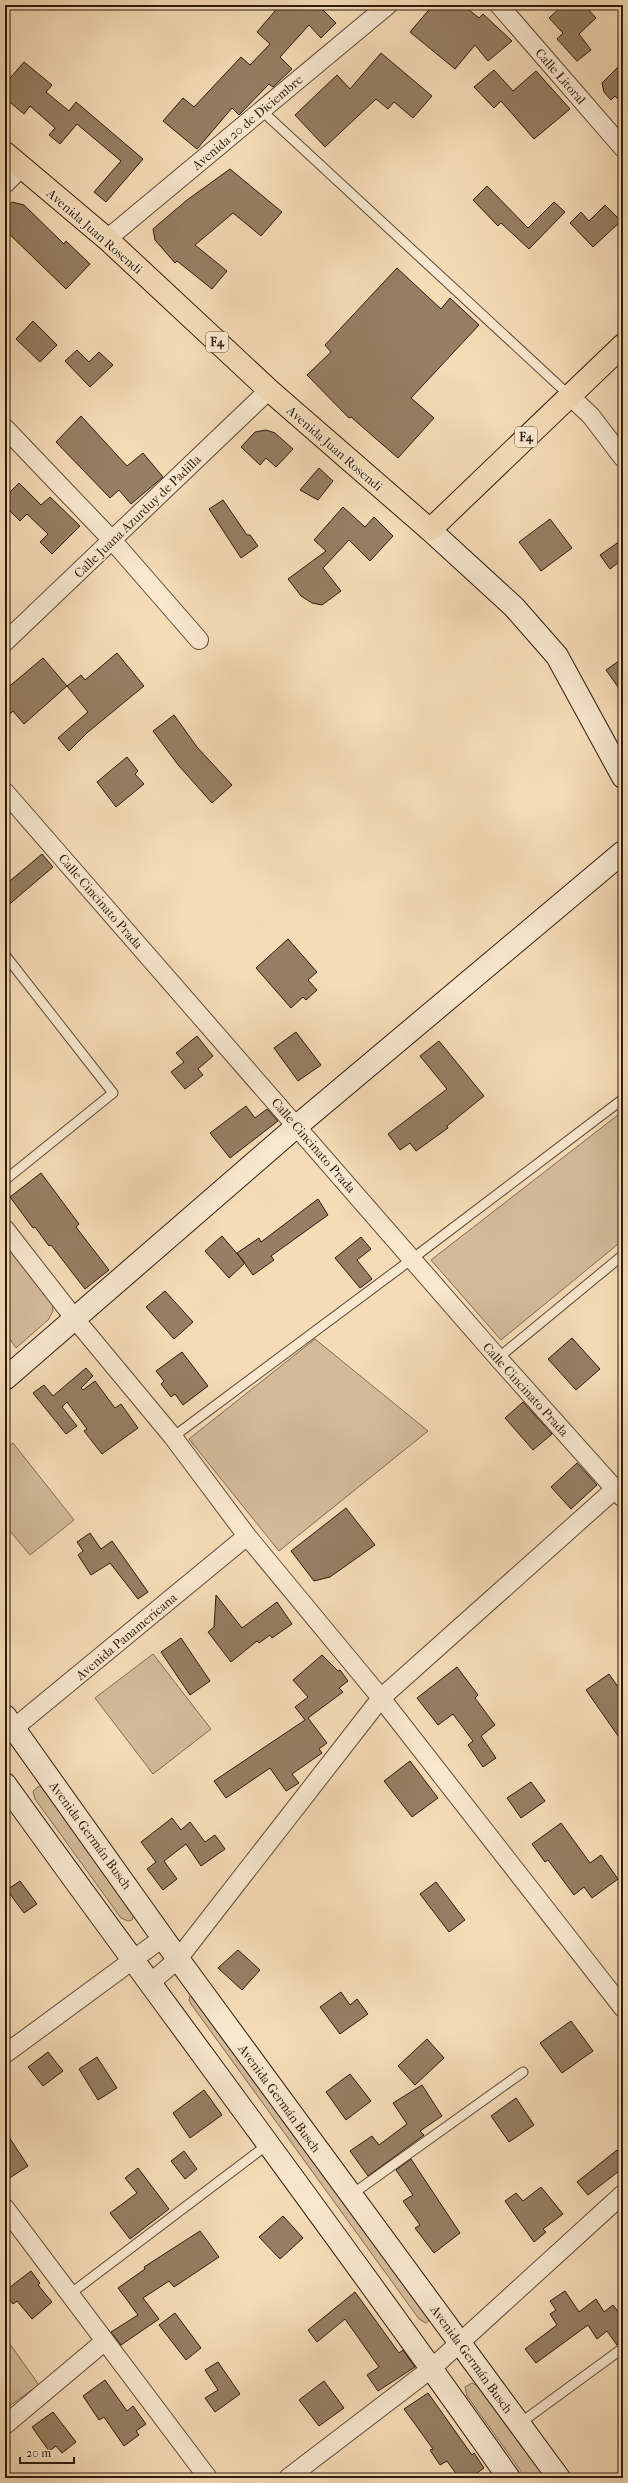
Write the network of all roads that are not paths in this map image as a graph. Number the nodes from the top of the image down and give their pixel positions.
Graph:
1 (388, 5) edge
2 (499, 5) edge
3 (261, 110) junction
4 (623, 148) edge
5 (5, 153) edge
6 (21, 168) junction
7 (5, 184) edge
8 (107, 239) junction
9 (623, 345) edge
10 (269, 390) junction
11 (570, 396) junction
12 (5, 428) edge
13 (623, 458) edge
14 (430, 530) junction
15 (112, 540) junction
16 (198, 640) dead end
17 (5, 642) edge
18 (623, 777) edge
19 (5, 792) edge
20 (623, 852) edge
21 (5, 956) edge
22 (623, 1099) edge
23 (298, 1125) junction
24 (5, 1180) edge
25 (5, 1229) edge
26 (623, 1255) edge
27 (412, 1260) junction
28 (75, 1319) junction
29 (498, 1358) junction
30 (5, 1378) edge
31 (173, 1436) junction
32 (619, 1493) edge
33 (247, 1536) junction
34 (381, 1698) junction
35 (8, 1727) edge
36 (5, 1784) edge
37 (164, 1937) junction
38 (178, 1959) junction
39 (132, 1960) junction
40 (149, 1984) junction
41 (623, 2008) edge
42 (5, 2054) edge
43 (523, 2072) dead end
44 (267, 2145) junction
45 (623, 2194) edge
46 (351, 2195) junction
47 (5, 2208) edge
48 (70, 2294) junction
49 (105, 2341) junction
50 (462, 2343) junction
51 (623, 2348) edge
52 (432, 2368) junction
53 (519, 2424) junction
54 (5, 2426) edge
55 (208, 2478) edge
56 (288, 2478) edge
57 (509, 2478) edge
58 (559, 2478) edge

1 - 3 street, Avenida 20 de Diciembre
2 - 4 street, Calle Litoral
3 - 8 street, Avenida 20 de Diciembre
3 - 11 lane
5 - 6 highway, Avenida Juan Rosendi / F4
6 - 7 street
6 - 8 highway, Avenida Juan Rosendi / F4
8 - 10 highway, Avenida Juan Rosendi / F4
9 - 11 highway, F4
10 - 14 highway, Avenida Juan Rosendi / F4
10 - 15 street, Calle Juana Azurduy de Padilla
11 - 13 street
11 - 14 highway, F4
12 - 15 street
14 - 18 main road, Avenida Juan Rosendi
15 - 16 street
15 - 17 street, Calle Juana Azurduy de Padilla
19 - 23 street, Calle Cincinato Prada
20 - 23 main road
21 - 24 lane
22 - 27 lane
23 - 27 street, Calle Cincinato Prada
23 - 28 main road
25 - 28 street
26 - 29 lane
27 - 29 street, Calle Cincinato Prada
27 - 31 lane
28 - 30 main road
28 - 31 street
29 - 32 street, Calle Cincinato Prada
31 - 33 street
32 - 34 street
33 - 34 street
33 - 35 street, Avenida Panamericana
34 - 38 street
34 - 41 street
35 - 37 main road, Avenida Germán Busch
36 - 39 main road
37 - 38 main road, Avenida Germán Busch
37 - 39 street
38 - 40 street
38 - 46 main road, Avenida Germán Busch
39 - 40 main road
39 - 42 street
40 - 44 main road
43 - 46 lane
44 - 48 lane
44 - 52 main road
45 - 50 street
46 - 50 main road, Avenida Germán Busch
47 - 48 street
48 - 49 street
49 - 54 street
49 - 55 street
50 - 52 street
50 - 53 main road, Avenida Germán Busch
51 - 53 lane
52 - 56 street
52 - 57 main road
53 - 58 main road, Avenida Germán Busch

